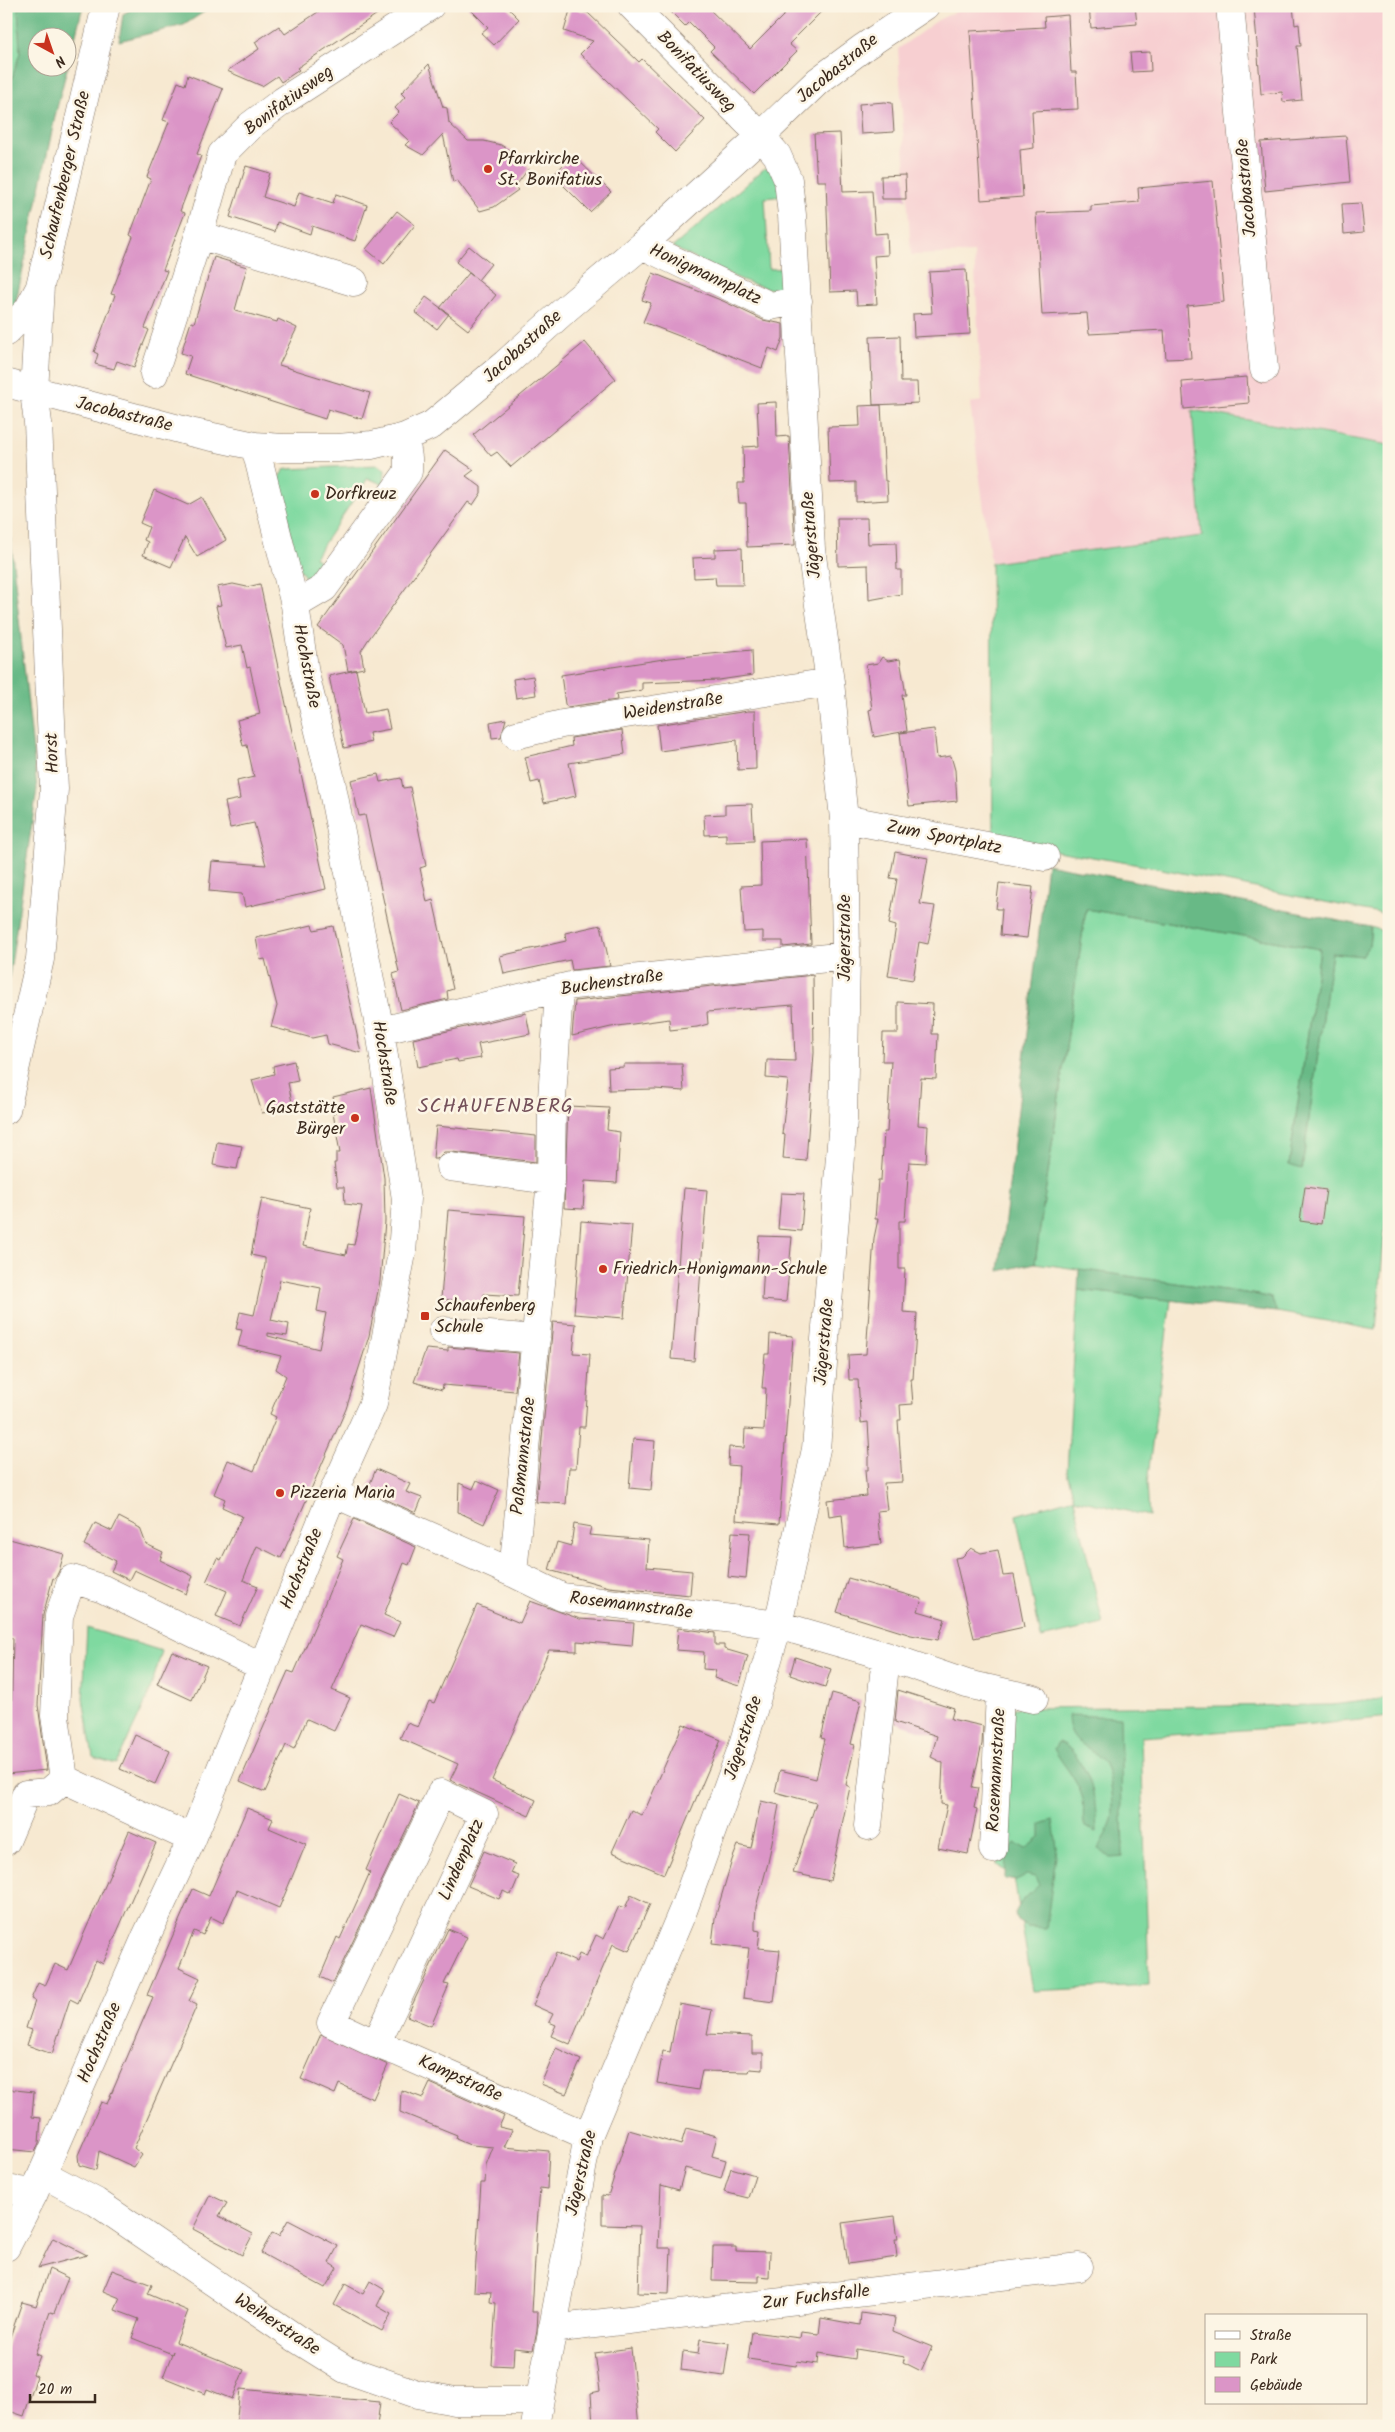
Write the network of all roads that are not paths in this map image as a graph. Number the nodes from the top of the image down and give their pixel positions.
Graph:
1 (106, 6) edge
2 (430, 6) edge
3 (632, 6) edge
4 (925, 6) edge
5 (1230, 6) edge
6 (761, 136) junction
7 (199, 235) junction
8 (642, 245) junction
9 (354, 282) dead end
10 (40, 286) junction
11 (798, 300) junction
12 (6, 332) edge
13 (1264, 369) dead end
14 (154, 374) dead end
15 (6, 384) edge
16 (34, 392) junction
17 (405, 437) junction
18 (255, 446) junction
19 (295, 605) junction
20 (830, 682) junction
21 (516, 735) dead end
22 (844, 820) junction
23 (1045, 858) dead end
24 (846, 956) junction
25 (559, 990) junction
26 (380, 1032) junction
27 (6, 1110) edge
28 (450, 1167) dead end
29 (551, 1180) junction
30 (443, 1331) dead end
31 (536, 1339) junction
32 (333, 1493) junction
33 (513, 1573) junction
34 (778, 1625) junction
35 (886, 1656) junction
36 (263, 1667) junction
37 (1000, 1692) junction
38 (1034, 1699) dead end
39 (64, 1779) junction
40 (16, 1792) edge
41 (868, 1826) dead end
42 (192, 1839) junction
43 (6, 1841) edge
44 (993, 1849) dead end
45 (331, 2023) joint
46 (376, 2044) junction
47 (588, 2136) junction
48 (38, 2184) junction
49 (6, 2189) edge
50 (6, 2247) edge
51 (1079, 2267) dead end
52 (552, 2329) junction
53 (537, 2413) edge

1 - 10 street, Schaufenberger Straße
2 - 7 street, Bonifatiusweg
3 - 6 street, Bonifatiusweg
4 - 6 street, Jacobastraße
5 - 13 street, Jacobastraße
6 - 8 street, Jacobastraße
6 - 11 street, Jägerstraße
7 - 9 street
7 - 14 street, Bonifatiusweg
8 - 11 street, Honigmannplatz
8 - 17 street, Jacobastraße
10 - 12 street, Schaufenberger Straße
10 - 16 street, Schaufenberger Straße
11 - 20 street, Jägerstraße
15 - 16 street, Jacobastraße
16 - 18 street, Jacobastraße
16 - 27 street, Horst
17 - 18 street, Jacobastraße
17 - 19 street
18 - 19 street, Hochstraße
19 - 26 street, Hochstraße
20 - 21 street, Weidenstraße
20 - 22 street, Jägerstraße
22 - 23 street, Zum Sportplatz
22 - 24 street, Jägerstraße
24 - 25 street, Buchenstraße
24 - 34 street, Jägerstraße
25 - 26 street, Buchenstraße
25 - 29 street, Paßmannstraße
26 - 32 street, Hochstraße
28 - 29 street
29 - 31 street, Paßmannstraße
30 - 31 street
31 - 33 street, Paßmannstraße
32 - 33 street, Rosemannstraße
32 - 36 street, Hochstraße
33 - 34 street, Rosemannstraße
34 - 35 street, Rosemannstraße
34 - 47 street, Jägerstraße
35 - 37 street, Rosemannstraße
35 - 41 street
36 - 39 street
36 - 42 street, Hochstraße
37 - 38 street, Rosemannstraße
37 - 44 street, Rosemannstraße
39 - 40 street
39 - 42 street
40 - 43 street
42 - 48 street, Hochstraße
45 - 46 street, Kampstraße
45 - 46 street, Lindenplatz
46 - 47 street, Kampstraße
47 - 52 street, Jägerstraße
48 - 49 street, Weiherstraße
48 - 50 street, Hochstraße
48 - 53 street, Weiherstraße
51 - 52 street, Zur Fuchsfalle
52 - 53 street, Jägerstraße

